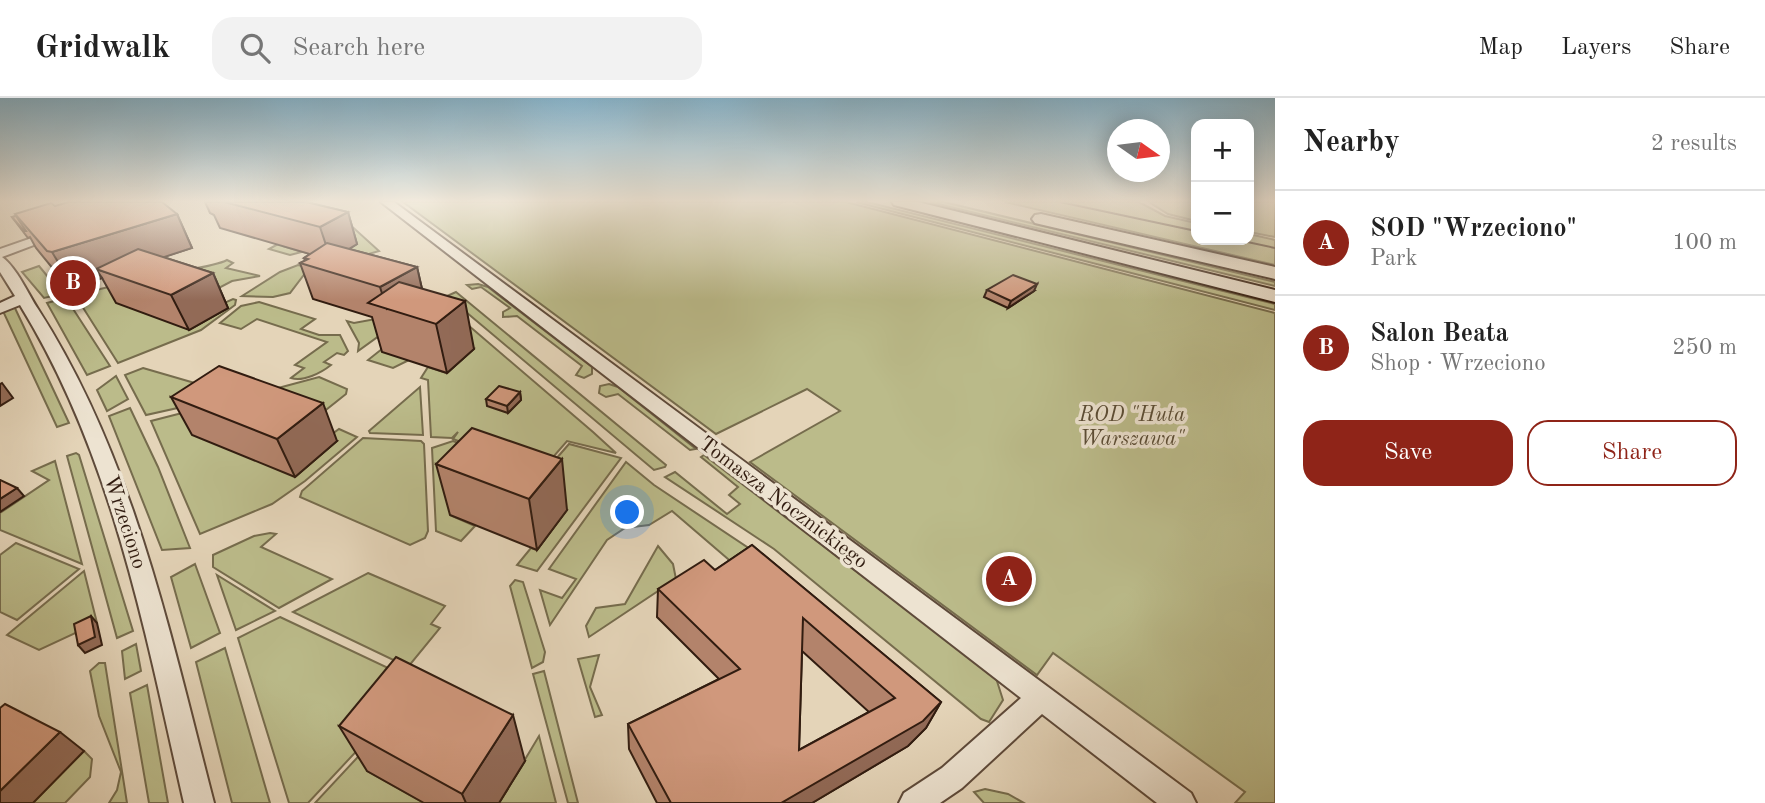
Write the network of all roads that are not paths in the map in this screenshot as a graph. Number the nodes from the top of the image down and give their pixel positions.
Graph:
1 (55, 235) edge
2 (430, 235) edge
3 (1031, 235) edge
4 (1109, 235) edge
5 (0, 254) edge
6 (0, 261) edge
7 (1275, 274) edge
8 (1275, 296) edge
9 (24, 298) junction
10 (0, 308) edge
11 (1040, 698) junction
12 (199, 803) edge
13 (914, 803) edge
14 (1181, 803) edge

1 - 5 street
2 - 11 street, Tomasza Nocznickiego
3 - 8 main road
4 - 7 main road
6 - 9 street, Wrzeciono
9 - 10 street
9 - 12 street, Wrzeciono
11 - 13 street
11 - 14 street, Tomasza Nocznickiego

